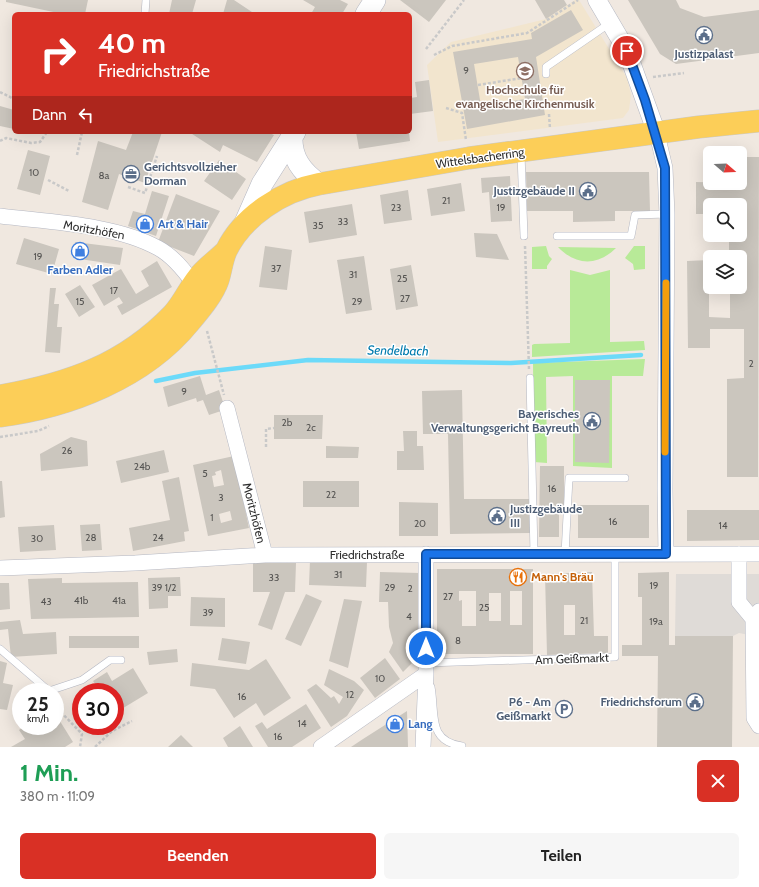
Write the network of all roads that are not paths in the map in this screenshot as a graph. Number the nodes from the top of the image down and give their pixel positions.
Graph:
1 (146, 0) edge
2 (375, 0) edge
3 (597, 0) edge
4 (145, 12) edge
5 (367, 12) edge
6 (610, 22) junction
7 (546, 74) dead end
8 (759, 121) edge
9 (294, 134) edge
10 (657, 134) junction
11 (521, 152) junction
12 (319, 184) junction
13 (667, 214) junction
14 (0, 216) edge
15 (244, 225) junction
16 (524, 236) road end
17 (557, 236) dead end
18 (226, 251) junction
19 (194, 284) junction
20 (530, 378) road end
21 (0, 396) edge
22 (227, 408) road end
23 (0, 416) edge
24 (625, 478) dead end
25 (426, 554) junction
26 (534, 554) junction
27 (565, 554) junction
28 (615, 554) junction
29 (666, 554) junction
30 (739, 554) junction
31 (759, 554) edge
32 (265, 555) junction
33 (0, 568) edge
34 (756, 615) edge
35 (0, 649) edge
36 (121, 660) dead end
37 (426, 669) junction
38 (759, 726) edge
39 (462, 746) edge
40 (321, 747) edge
41 (423, 747) edge

1 - 4 lane
2 - 5 main road
3 - 6 street
6 - 7 lane
6 - 10 street
8 - 10 main road, Wittelsbacherring
9 - 12 main road
9 - 15 main road
10 - 11 main road, Wittelsbacherring
10 - 13 street
11 - 12 main road, Wittelsbacherring
11 - 16 lane
12 - 15 main road, Wittelsbacherring
13 - 17 lane
13 - 29 street
14 - 19 street, Moritzhöfen
15 - 18 main road, Wittelsbacherring
18 - 19 main road, Wittelsbacherring
18 - 23 main road, Wittelsbacherring
19 - 21 main road, Wittelsbacherring
20 - 26 lane
22 - 32 street, Moritzhöfen
24 - 27 lane
25 - 26 street, Friedrichstraße
25 - 32 street, Friedrichstraße
25 - 37 street
26 - 27 street, Friedrichstraße
27 - 28 street, Friedrichstraße
28 - 29 street, Friedrichstraße
28 - 37 lane, Am Geißmarkt
29 - 30 street, Friedrichstraße
30 - 31 street, Friedrichstraße
30 - 34 street
32 - 33 street, Friedrichstraße
34 - 38 street
35 - 36 lane
37 - 39 lane
37 - 40 street
37 - 41 street

